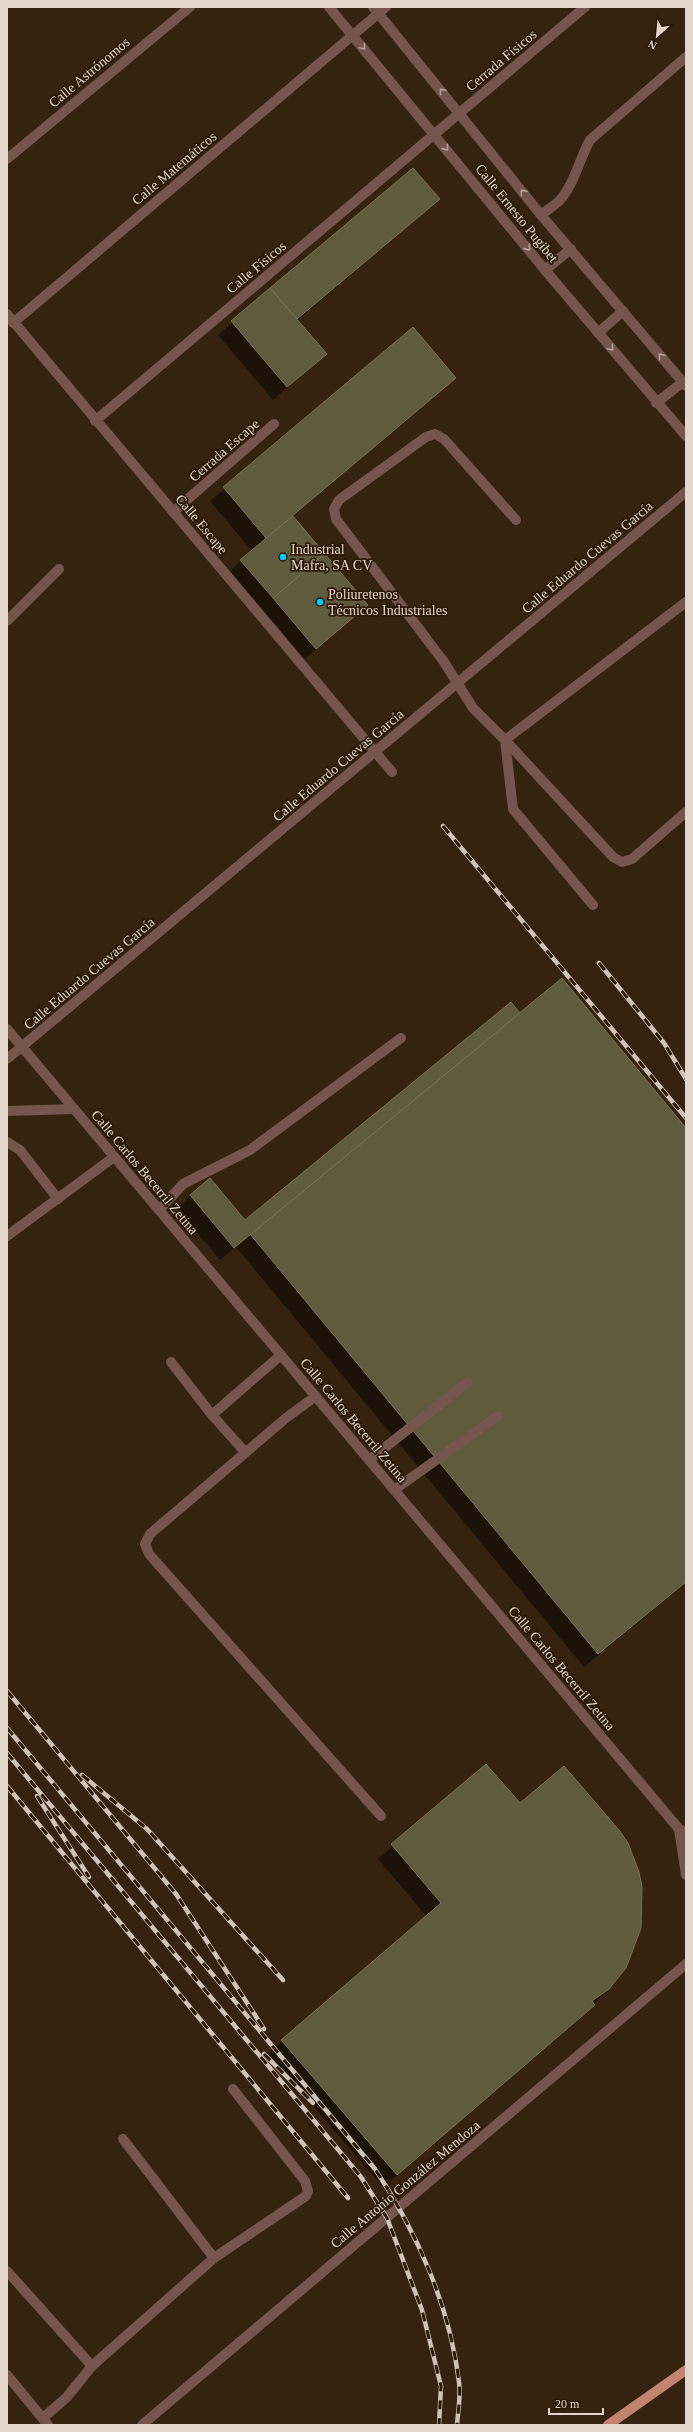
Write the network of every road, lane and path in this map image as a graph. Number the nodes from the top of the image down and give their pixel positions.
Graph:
1 (190, 7) edge
2 (329, 7) edge
3 (585, 7) edge
4 (379, 9) edge
5 (353, 36) junction
6 (686, 57) edge
7 (460, 113) junction
8 (435, 135) junction
9 (7, 159) edge
10 (541, 215) junction
11 (571, 249) junction
12 (545, 270) junction
13 (623, 311) junction
14 (10, 318) edge
15 (598, 333) junction
16 (684, 384) edge
17 (656, 403) junction
18 (95, 421) junction
19 (274, 424) dead end
20 (686, 436) edge
21 (686, 492) edge
22 (173, 512) junction
23 (516, 520) dead end
24 (59, 569) dead end
25 (686, 602) edge
26 (7, 621) edge
27 (459, 684) junction
28 (505, 740) junction
29 (376, 752) junction
30 (392, 772) dead end
31 (686, 812) edge
32 (593, 905) dead end
33 (7, 1029) edge
34 (401, 1038) dead end
35 (22, 1047) junction
36 (7, 1059) edge
37 (74, 1109) junction
38 (7, 1111) edge
39 (7, 1142) edge
40 (114, 1157) junction
41 (58, 1199) junction
42 (159, 1210) junction
43 (7, 1236) edge
44 (281, 1355) junction
45 (172, 1362) dead end
46 (468, 1382) dead end
47 (316, 1396) junction
48 (212, 1415) junction
49 (498, 1416) dead end
50 (245, 1452) junction
51 (369, 1460) junction
52 (394, 1490) junction
53 (381, 1816) dead end
54 (682, 1831) edge
55 (686, 1875) edge
56 (686, 1964) edge
57 (233, 2089) dead end
58 (123, 2139) dead end
59 (214, 2258) junction
60 (7, 2271) edge
61 (92, 2366) junction
62 (686, 2370) edge
63 (7, 2375) edge
64 (45, 2422) edge
65 (142, 2425) edge
66 (608, 2425) edge

1 - 9 street, Calle Astrónomos
2 - 5 street, Calle Ernesto Pugibet
3 - 7 street, Cerrada Físicos
4 - 5 street, Calle Matemáticos
7 -> 4 street, Calle Ernesto Pugibet
5 -> 8 street, Calle Ernesto Pugibet
5 - 14 street, Calle Matemáticos
6 - 10 street
7 - 8 street, Cerrada Físicos
10 -> 7 street, Calle Ernesto Pugibet
8 -> 12 street, Calle Ernesto Pugibet
8 - 18 street, Calle Físicos
10 - 11 street, Calle Ernesto Pugibet
11 - 12 street
11 - 13 street, Calle Ernesto Pugibet
12 - 15 street, Calle Ernesto Pugibet
13 - 15 street
16 -> 13 street, Calle Ernesto Pugibet
14 - 18 street, Calle Escape
15 -> 17 street, Calle Ernesto Pugibet
16 - 17 street
17 - 20 street, Calle Ernesto Pugibet
18 - 22 street, Calle Escape
19 - 22 street, Cerrada Escape
21 - 27 street, Calle Eduardo Cuevas García
22 - 29 street, Calle Escape
23 - 27 street
24 - 26 street
25 - 28 street
27 - 28 street
27 - 29 street, Calle Eduardo Cuevas García
28 - 31 street
28 - 32 street
29 - 30 street, Calle Escape
29 - 35 street, Calle Eduardo Cuevas García
33 - 35 street, Calle Carlos Becerril Zetina
34 - 42 street
35 - 36 street, Calle Eduardo Cuevas García
35 - 37 street, Calle Carlos Becerril Zetina
37 - 38 street
37 - 40 street, Calle Carlos Becerril Zetina
39 - 41 street
40 - 41 street
40 - 42 street, Calle Carlos Becerril Zetina
41 - 43 street
42 - 44 street, Calle Carlos Becerril Zetina
44 - 47 street, Calle Carlos Becerril Zetina
44 - 48 street
45 - 48 street
46 - 51 street
47 - 50 street
47 - 51 street, Calle Carlos Becerril Zetina
48 - 50 street
49 - 52 street
50 - 53 street
51 - 52 street, Calle Carlos Becerril Zetina
52 - 54 street, Calle Carlos Becerril Zetina
54 - 55 street, Calle Carlos Becerril Zetina
56 - 65 street, Calle Antonio González Mendoza
57 - 59 street
58 - 59 street
59 - 61 street
60 - 61 street
61 - 64 street
62 - 66 main road
63 - 64 street

